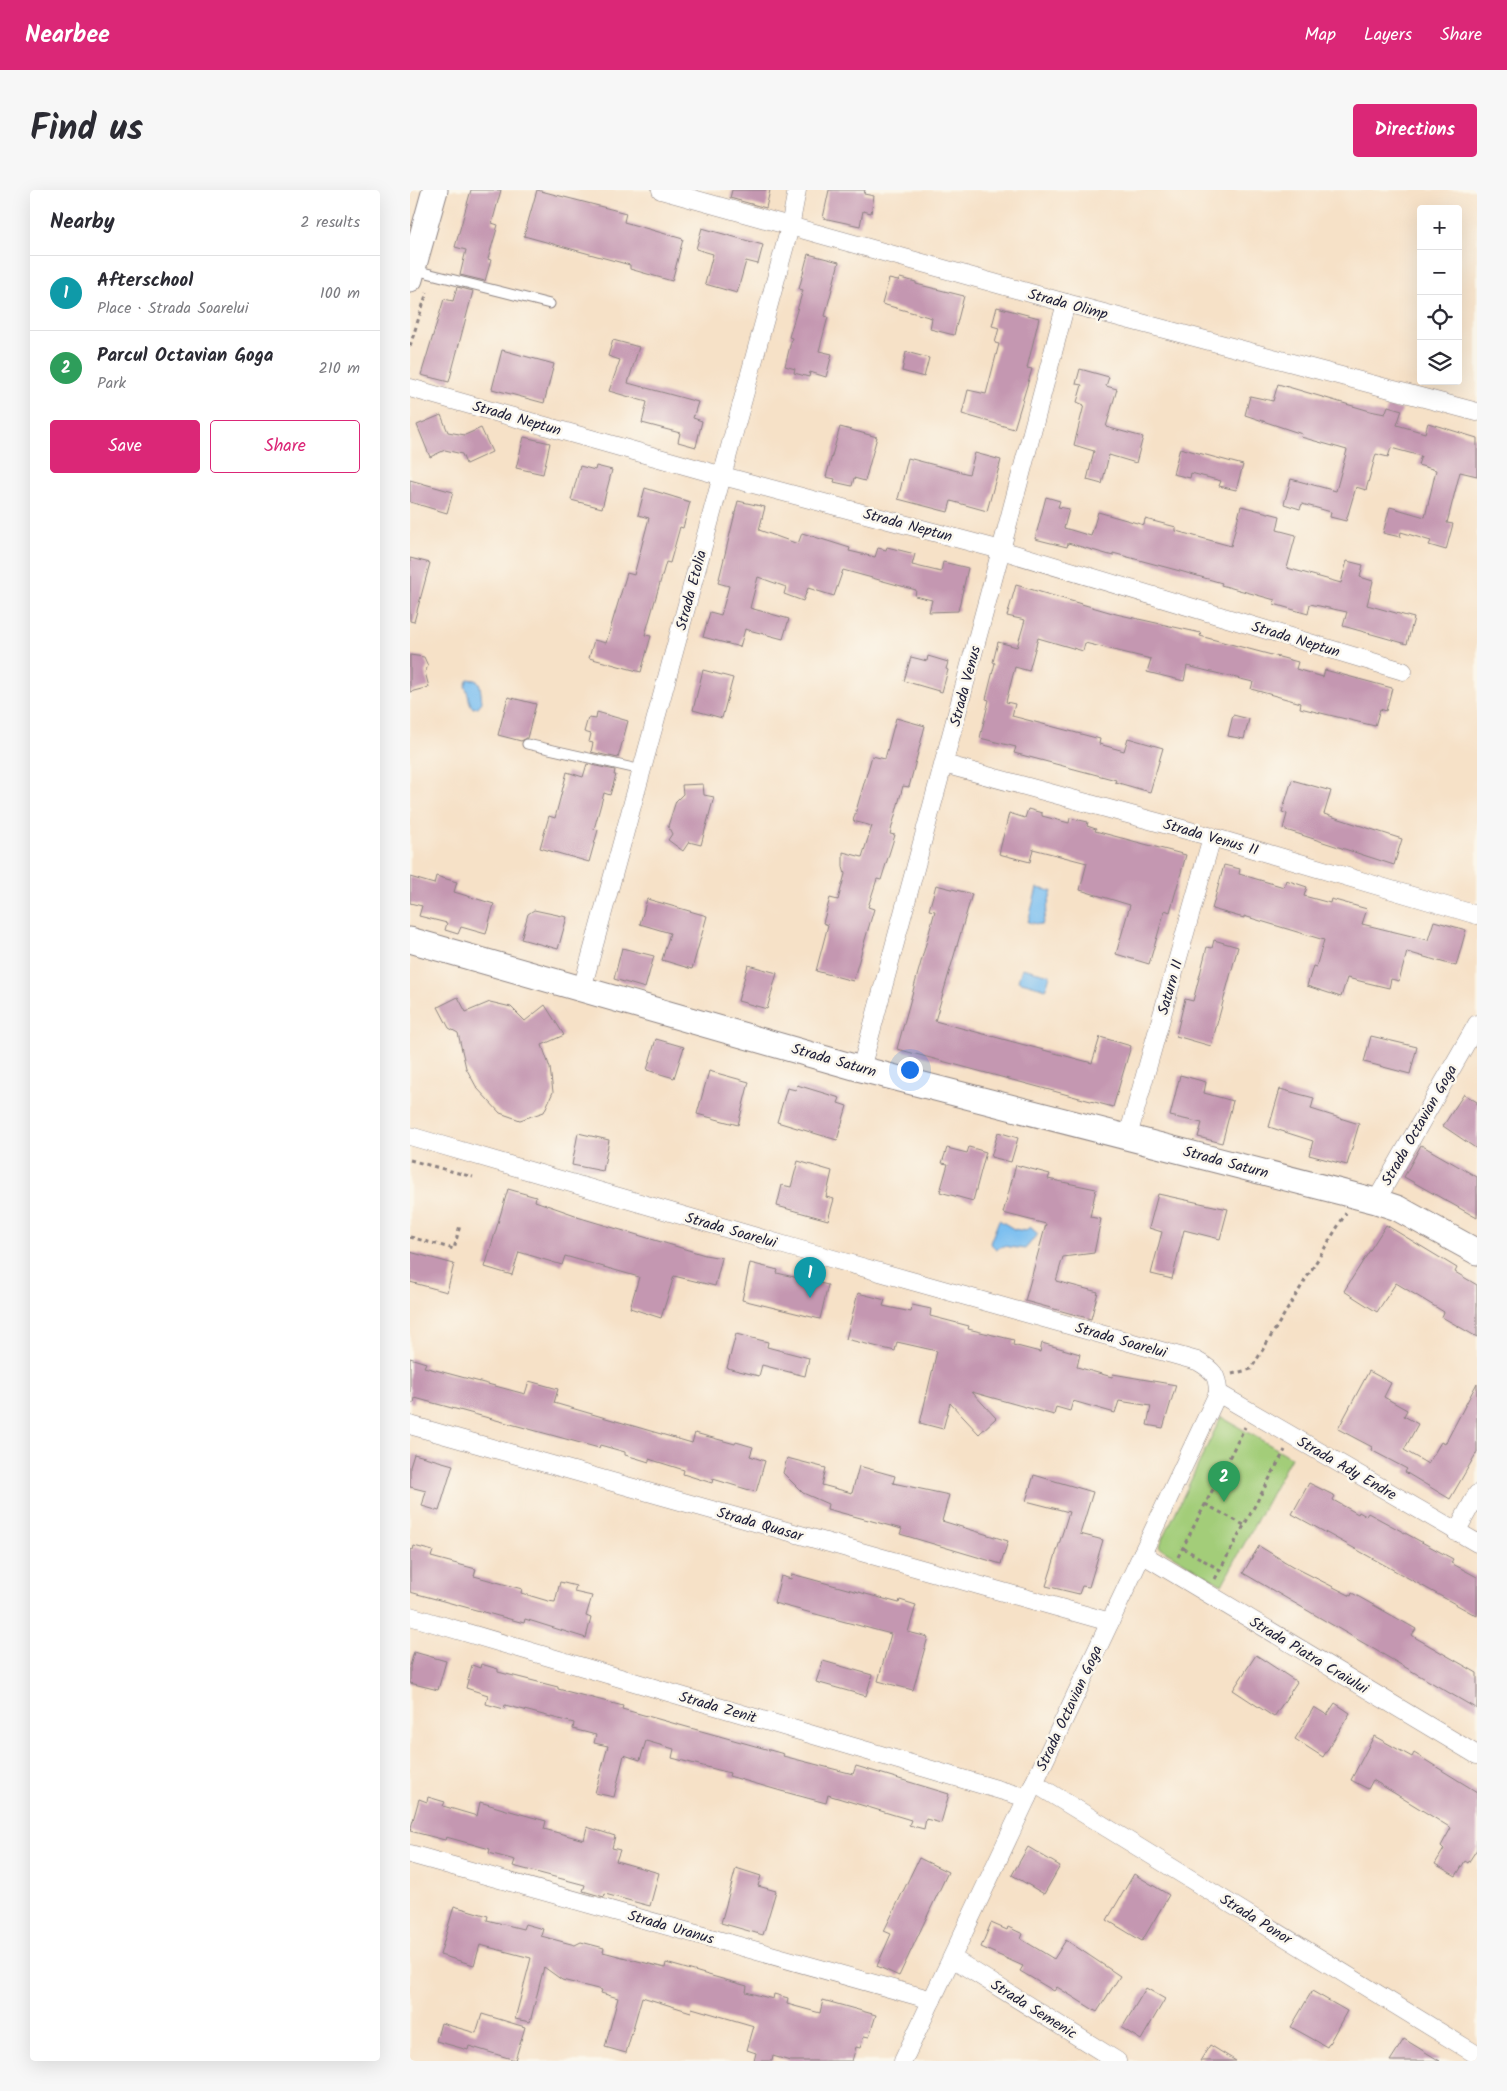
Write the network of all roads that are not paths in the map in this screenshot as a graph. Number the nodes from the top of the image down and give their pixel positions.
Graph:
1 (435, 190) edge
2 (661, 190) edge
3 (797, 190) edge
4 (790, 228) junction
5 (411, 274) edge
6 (1066, 303) junction
7 (550, 304) dead end
8 (410, 388) edge
9 (1477, 412) edge
10 (723, 476) junction
11 (1002, 550) junction
12 (1403, 671) dead end
13 (527, 744) dead end
14 (944, 764) junction
15 (642, 770) junction
16 (1212, 837) junction
17 (1477, 915) edge
18 (410, 940) edge
19 (582, 989) junction
20 (1477, 1024) edge
21 (862, 1069) junction
22 (410, 1136) edge
23 (1128, 1136) junction
24 (1366, 1198) junction
25 (1477, 1252) edge
26 (1218, 1386) junction
27 (410, 1425) edge
28 (1477, 1494) edge
29 (1456, 1532) junction
30 (1477, 1543) edge
31 (1142, 1554) junction
32 (410, 1616) edge
33 (1110, 1622) junction
34 (1477, 1755) edge
35 (1031, 1790) junction
36 (410, 1854) edge
37 (952, 1958) junction
38 (932, 2000) junction
39 (1477, 2054) edge
40 (903, 2061) edge
41 (1117, 2061) edge

1 - 5 street
2 - 4 street, Strada Olimp
3 - 4 street, Strada Etolia
4 - 6 street, Strada Olimp
4 - 10 street, Strada Etolia
5 - 7 lane
6 - 9 street, Strada Olimp
6 - 11 street, Strada Venus
8 - 10 street, Strada Neptun
10 - 11 street, Strada Neptun
10 - 15 street, Strada Etolia
11 - 12 street, Strada Neptun
11 - 14 street, Strada Venus
13 - 15 lane
14 - 16 street, Strada Venus II
14 - 21 street, Strada Venus
15 - 19 street, Strada Etolia
16 - 17 street, Strada Venus II
16 - 23 street, Saturn II
18 - 19 street, Strada Saturn
19 - 21 street, Strada Saturn
20 - 24 street, Strada Octavian Goga
21 - 23 street, Strada Saturn
22 - 26 street, Strada Soarelui
23 - 24 street, Strada Saturn
24 - 25 street, Strada Saturn
26 - 29 street, Strada Ady Endre
26 - 31 street, Strada Octavian Goga
27 - 33 street, Strada Quasar
28 - 29 street
29 - 30 street, Strada Ady Endre
31 - 33 street, Strada Octavian Goga
31 - 34 street, Strada Piatra Craiului
32 - 35 street, Strada Zenit
33 - 35 street, Strada Octavian Goga
35 - 37 street, Strada Octavian Goga
35 - 39 street, Strada Ponor
36 - 38 street, Strada Uranus
37 - 38 street, Strada Octavian Goga
37 - 41 street, Strada Semenic
38 - 40 street, Strada Octavian Goga

